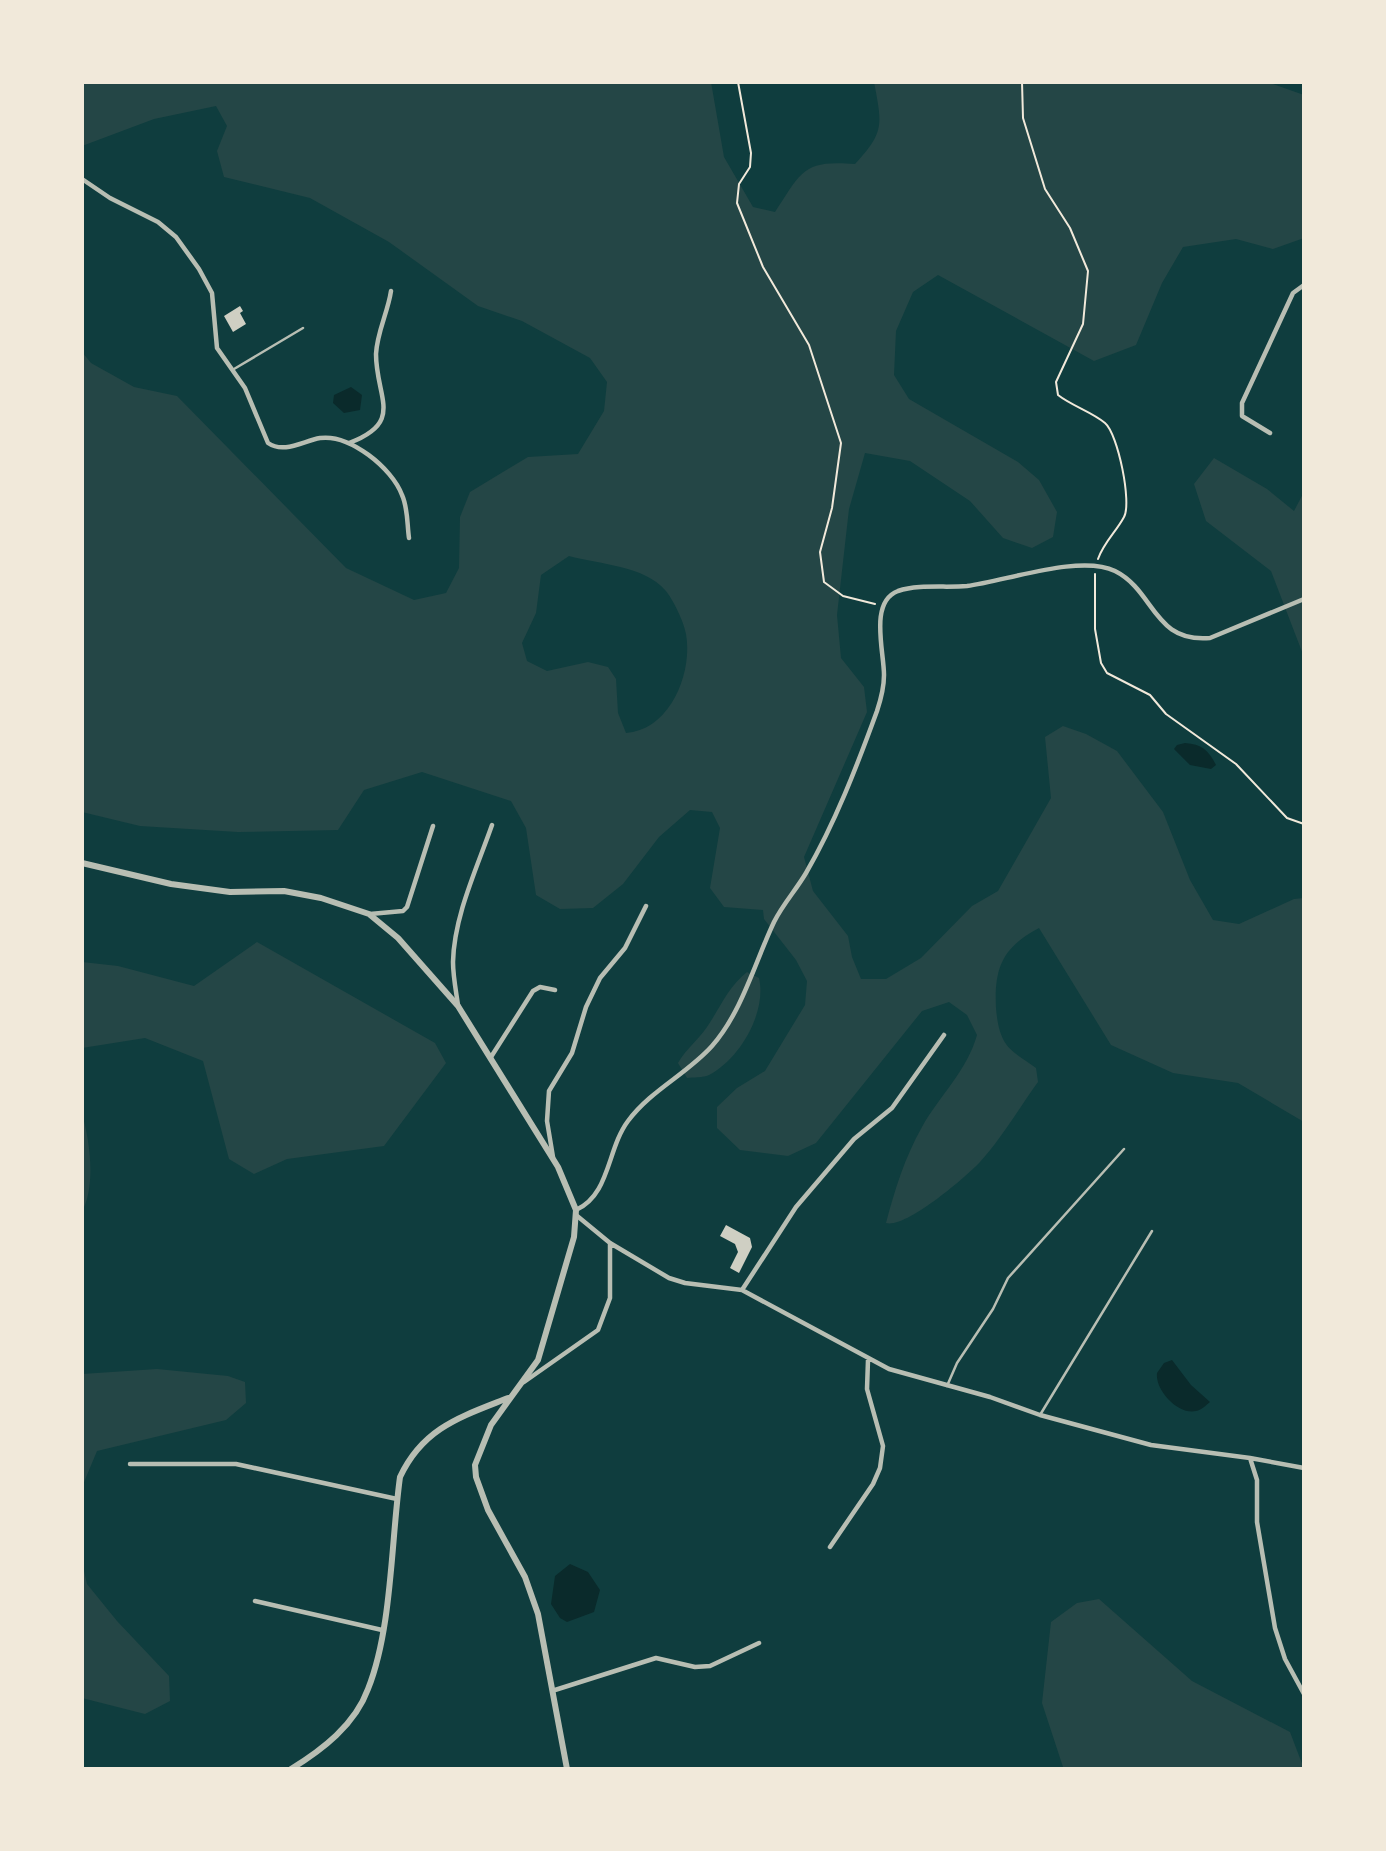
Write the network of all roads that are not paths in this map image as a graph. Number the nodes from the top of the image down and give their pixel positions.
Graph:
1 (82, 179) edge
2 (1304, 285) edge
3 (391, 291) dead end
4 (303, 328) dead end
5 (233, 369) junction
6 (1270, 433) dead end
7 (349, 444) junction
8 (409, 538) dead end
9 (1304, 599) edge
10 (433, 825) dead end
11 (492, 825) dead end
12 (82, 863) edge
13 (646, 906) dead end
14 (369, 914) junction
15 (555, 990) dead end
16 (458, 1006) junction
17 (944, 1035) dead end
18 (491, 1057) junction
19 (1124, 1149) dead end
20 (554, 1161) junction
21 (576, 1212) junction
22 (1152, 1231) dead end
23 (610, 1243) junction
24 (742, 1290) junction
25 (868, 1360) junction
26 (524, 1382) junction
27 (947, 1386) junction
28 (510, 1398) junction
29 (1040, 1415) junction
30 (1250, 1458) junction
31 (130, 1464) dead end
32 (1304, 1468) edge
33 (397, 1499) junction
34 (830, 1547) dead end
35 (256, 1601) dead end
36 (382, 1630) junction
37 (759, 1643) dead end
38 (555, 1690) junction
39 (1304, 1694) edge
40 (291, 1769) edge
41 (567, 1769) edge

1 - 5 street
2 - 6 street
3 - 7 street
4 - 5 lane
5 - 7 street
7 - 8 street
9 - 21 street
10 - 14 street
11 - 16 street
12 - 14 street
13 - 20 street
14 - 16 street
15 - 18 street
16 - 18 street
17 - 24 street
18 - 20 street
19 - 27 lane
20 - 21 street
21 - 23 street
21 - 26 street
22 - 29 lane
23 - 24 street
23 - 26 street
24 - 25 street
25 - 27 street
25 - 34 street
26 - 28 street
27 - 29 street
28 - 33 street
28 - 38 street
29 - 30 street
30 - 32 street
30 - 39 street
31 - 33 street
33 - 36 street
35 - 36 street
36 - 40 street
37 - 38 street
38 - 41 street

